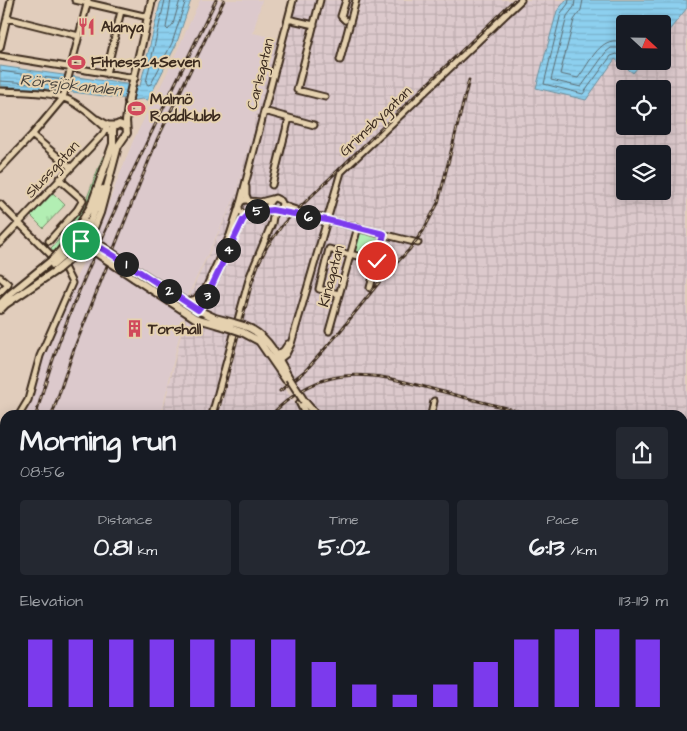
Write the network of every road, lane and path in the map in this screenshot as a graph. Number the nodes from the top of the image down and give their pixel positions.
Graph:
1 (11, 0) edge
2 (75, 0) edge
3 (152, 0) edge
4 (292, 0) edge
5 (320, 0) edge
6 (346, 0) edge
7 (356, 0) edge
8 (521, 0) edge
9 (88, 1) edge
10 (121, 10) junction
11 (148, 17) junction
12 (7, 18) junction
13 (288, 18) junction
14 (345, 20) dead end
15 (314, 25) junction
16 (79, 36) junction
17 (0, 48) edge
18 (0, 56) edge
19 (340, 60) dead end
20 (71, 68) junction
21 (106, 74) junction
22 (134, 81) junction
23 (0, 91) edge
24 (63, 98) junction
25 (325, 98) dead end
26 (264, 111) junction
27 (289, 118) junction
28 (96, 119) junction
29 (121, 125) junction
30 (314, 125) dead end
31 (106, 128) junction
32 (113, 134) junction
33 (32, 135) junction
34 (122, 139) junction
35 (252, 155) junction
36 (0, 159) edge
37 (5, 164) junction
38 (70, 167) junction
39 (0, 169) edge
40 (60, 180) junction
41 (272, 185) dead end
42 (272, 199) junction
43 (249, 200) junction
44 (0, 204) edge
45 (282, 204) junction
46 (90, 206) junction
47 (239, 206) junction
48 (274, 210) junction
49 (284, 213) junction
50 (249, 214) junction
51 (274, 219) junction
52 (327, 220) junction
53 (19, 223) junction
54 (358, 228) junction
55 (384, 234) junction
56 (1, 241) edge
57 (49, 241) dead end
58 (83, 241) junction
59 (91, 241) junction
60 (418, 243) dead end
61 (76, 253) dead end
62 (350, 254) junction
63 (57, 261) junction
64 (377, 261) junction
65 (0, 277) edge
66 (206, 287) junction
67 (370, 288) dead end
68 (0, 292) edge
69 (339, 294) junction
70 (204, 302) junction
71 (187, 303) junction
72 (3, 304) edge
73 (0, 310) edge
74 (198, 310) junction
75 (184, 311) junction
76 (215, 318) junction
77 (200, 320) junction
78 (233, 326) junction
79 (329, 331) dead end
80 (276, 359) junction
81 (434, 401) dead end
82 (302, 404) junction
83 (21, 410) edge
84 (213, 410) edge
85 (305, 410) edge
86 (310, 410) edge
87 (431, 410) edge

1 - 12 street
2 - 9 street
3 - 11 main road
4 - 13 street, Carlsgatan
5 - 15 street
6 - 14 street
7 - 19 street
8 - 52 street, Grimsbygatan
9 - 10 street
9 - 16 street
10 - 11 street
10 - 21 street
11 - 22 main road
12 - 16 street
12 - 17 street
13 - 15 street
13 - 26 street, Carlsgatan
15 - 25 street
16 - 20 street
18 - 20 street
20 - 21 street
20 - 24 street
21 - 22 street
22 - 29 main road
23 - 24 street
24 - 28 street
24 - 33 street
26 - 27 street
26 - 35 street, Carlsgatan
27 - 30 street
27 - 41 street
28 - 29 street
28 - 31 street
29 - 32 main road
29 - 34 main road
31 - 32 street
31 - 38 street, Slussgatan
32 - 34 main road
32 - 46 main road
33 - 37 street
33 - 38 street
34 - 59 main road
35 - 43 street, Carlsgatan
35 - 47 street, Carlsgatan
36 - 37 street
37 - 39 street
38 - 40 street, Slussgatan
40 - 53 street, Slussgatan
40 - 57 street
42 - 43 street
42 - 45 street
42 - 48 street
43 - 47 street
43 - 50 street
44 - 53 street
45 - 48 street
45 - 52 street
46 - 58 main road
46 - 63 main road
47 - 50 street
47 - 66 street, Carlsgatan
48 - 49 street
48 - 50 street
48 - 51 street
49 - 51 street
49 - 52 street
50 - 70 street
51 - 84 street
52 - 54 street
52 - 80 street, Grimsbygatan
53 - 56 street, Slussgatan
53 - 83 street
54 - 55 street
54 - 62 street, Kinagatan
55 - 60 street
55 - 64 street
58 - 59 main road
58 - 63 main road
59 - 63 main road
59 - 71 main road, bridge
59 - 75 main road, bridge
61 - 63 main road
62 - 64 street
62 - 69 street, Kinagatan
62 - 69 street
63 - 72 main road
63 - 72 main road
64 - 67 street
65 - 68 street
66 - 71 street
66 - 74 street, Carlsgatan
69 - 79 street, Kinagatan
70 - 74 street
70 - 76 street
71 - 74 main road
72 - 73 main road
74 - 75 main road
74 - 76 main road
74 - 77 main road
75 - 77 main road
76 - 78 main road
77 - 78 main road
78 - 80 main road, bridge
80 - 82 main road, bridge
81 - 87 street
82 - 85 main road
82 - 86 main road

